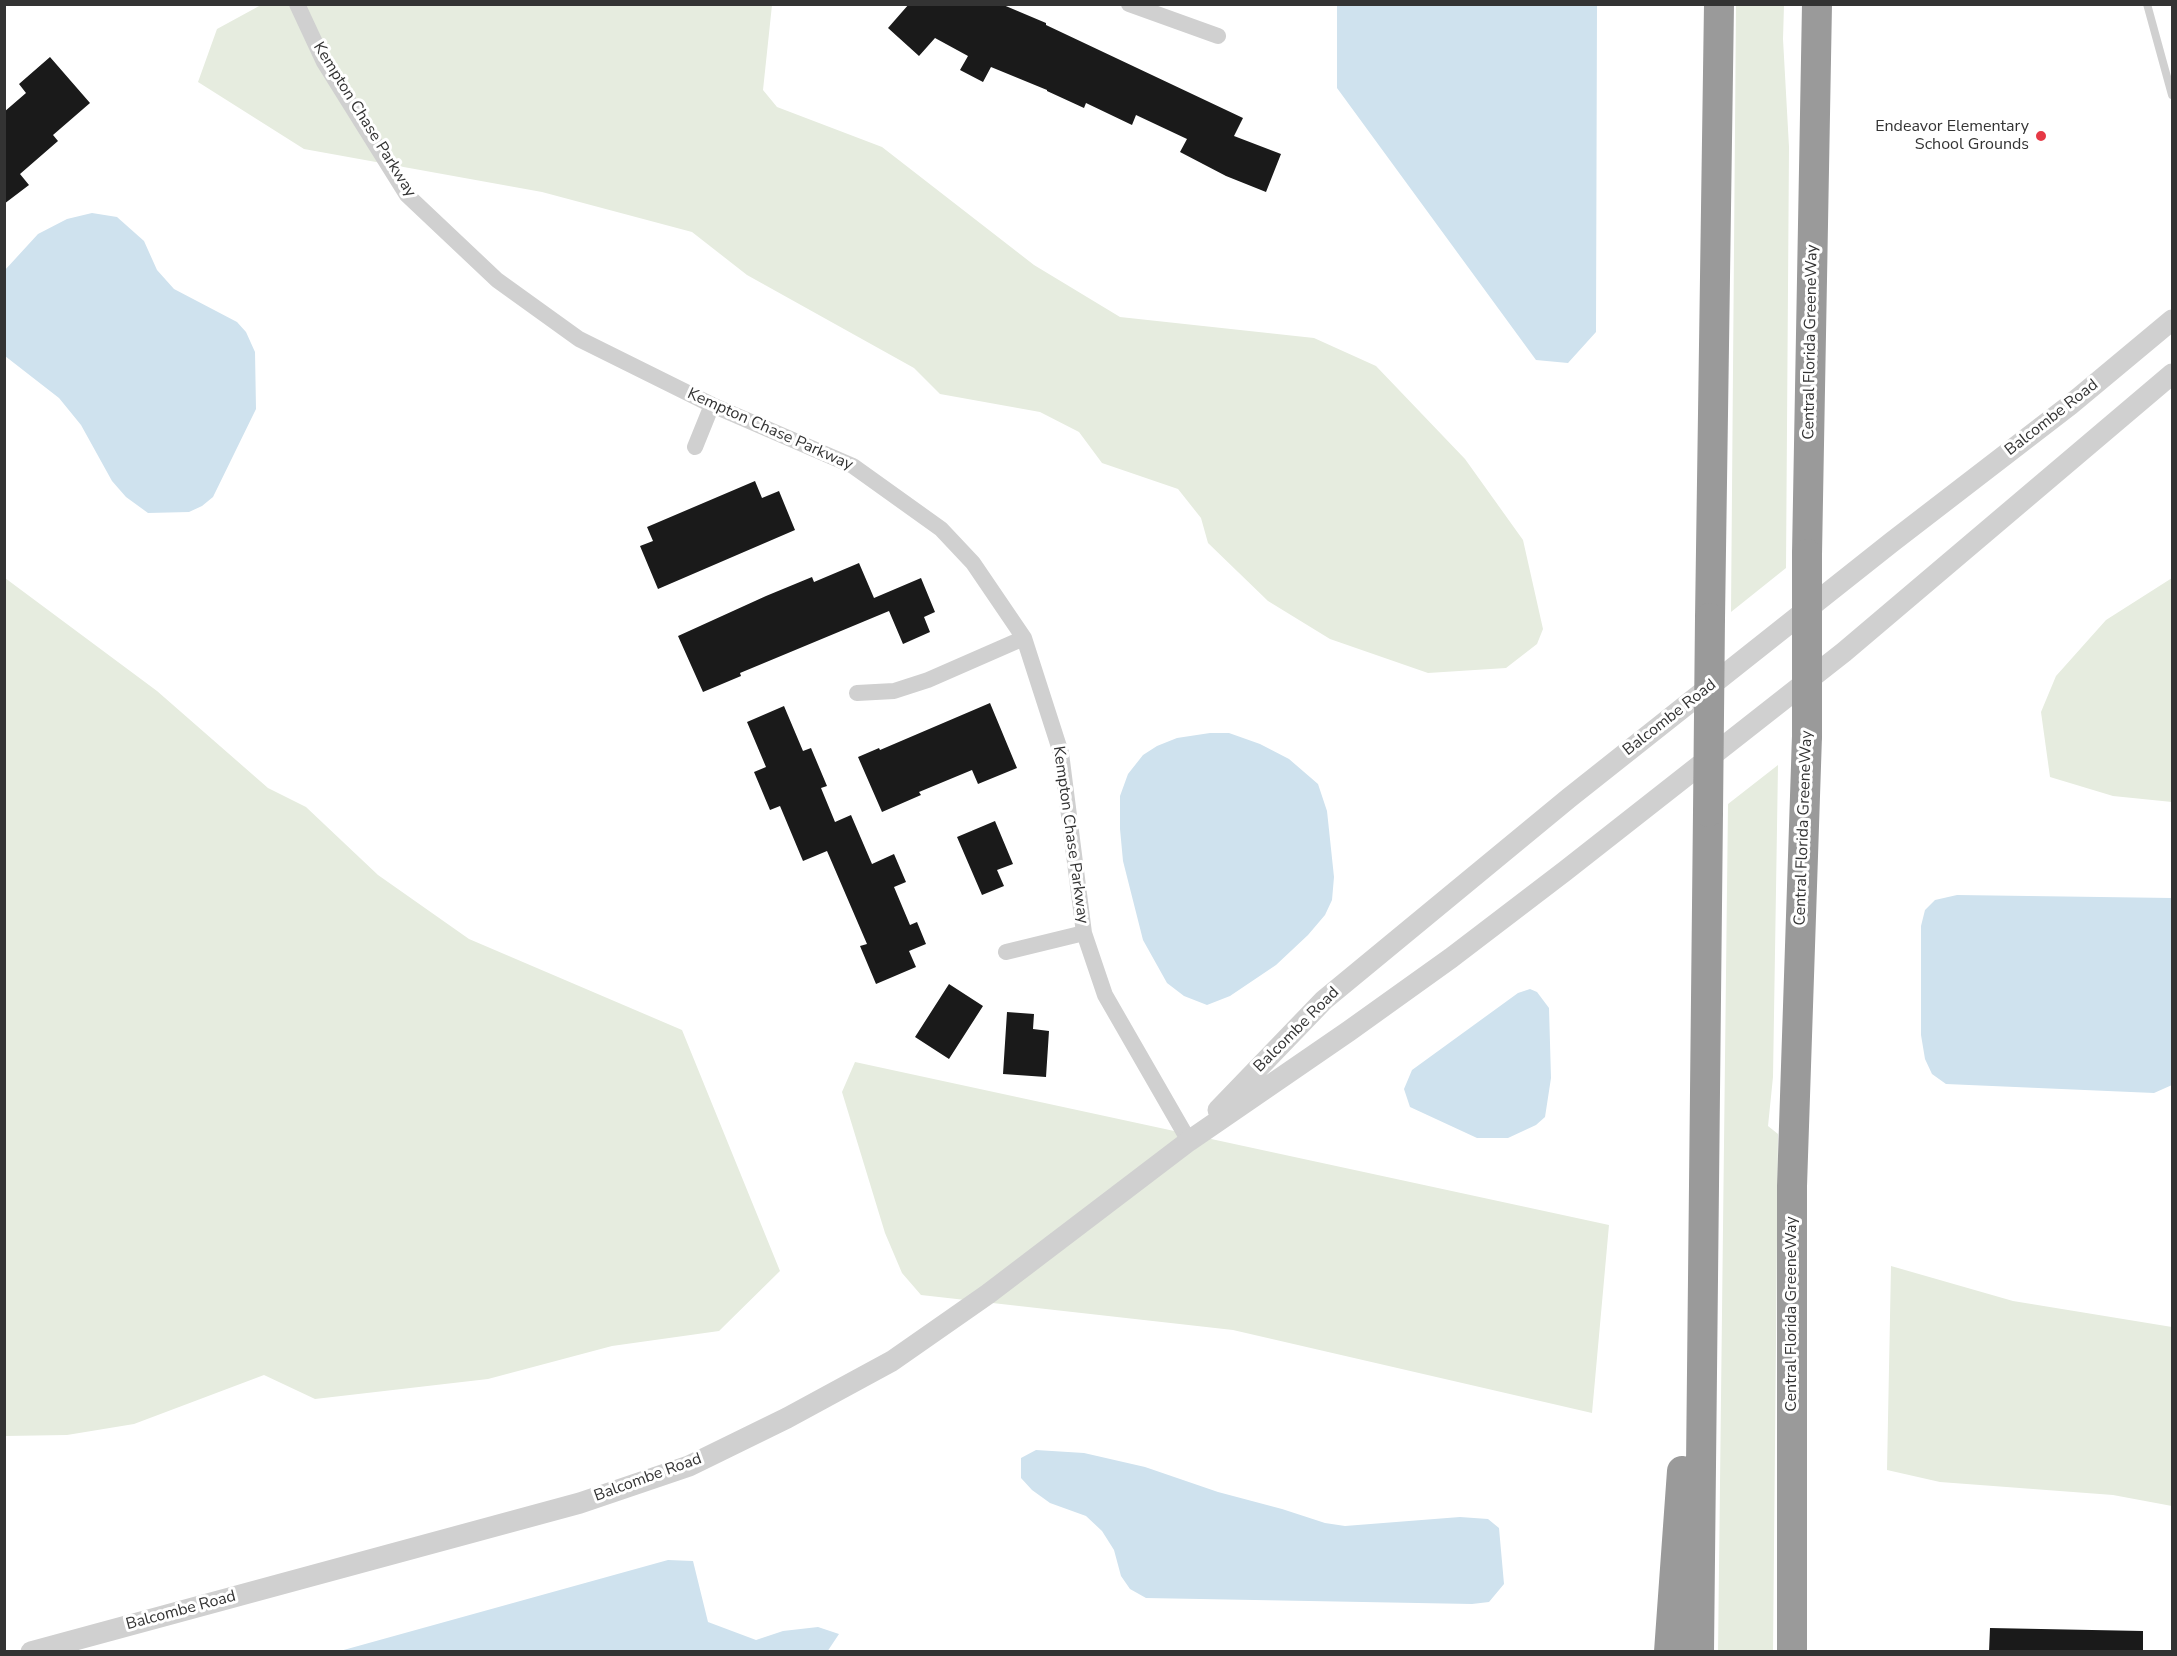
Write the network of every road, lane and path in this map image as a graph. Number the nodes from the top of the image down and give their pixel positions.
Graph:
1 (297, 4) edge
2 (1128, 4) edge
3 (1719, 4) edge
4 (1817, 4) edge
5 (2147, 4) edge
6 (1150, 9) edge
7 (1218, 36) dead end
8 (2172, 95) edge
9 (2172, 320) edge
10 (2172, 374) edge
11 (712, 405) junction
12 (695, 447) dead end
13 (1024, 638) junction
14 (857, 693) dead end
15 (1084, 933) junction
16 (1006, 952) dead end
17 (1189, 1141) junction
18 (1704, 1184) junction
19 (31, 1652) edge
20 (1669, 1652) edge
21 (1699, 1652) edge
22 (1792, 1652) edge

1 - 11 street, Kempton Chase Parkway
2 - 6 street
3 - 18 highway, bridge
4 - 22 highway, Central Florida GreeneWay, bridge
5 - 8 lane
6 - 7 street
9 - 17 street, Balcombe Road
10 - 17 street, Balcombe Road
11 - 12 street
11 - 13 street, Kempton Chase Parkway
13 - 14 street
13 - 15 street, Kempton Chase Parkway
15 - 16 street
15 - 17 street, Kempton Chase Parkway
17 - 19 street, Balcombe Road
18 - 20 highway
18 - 21 highway

